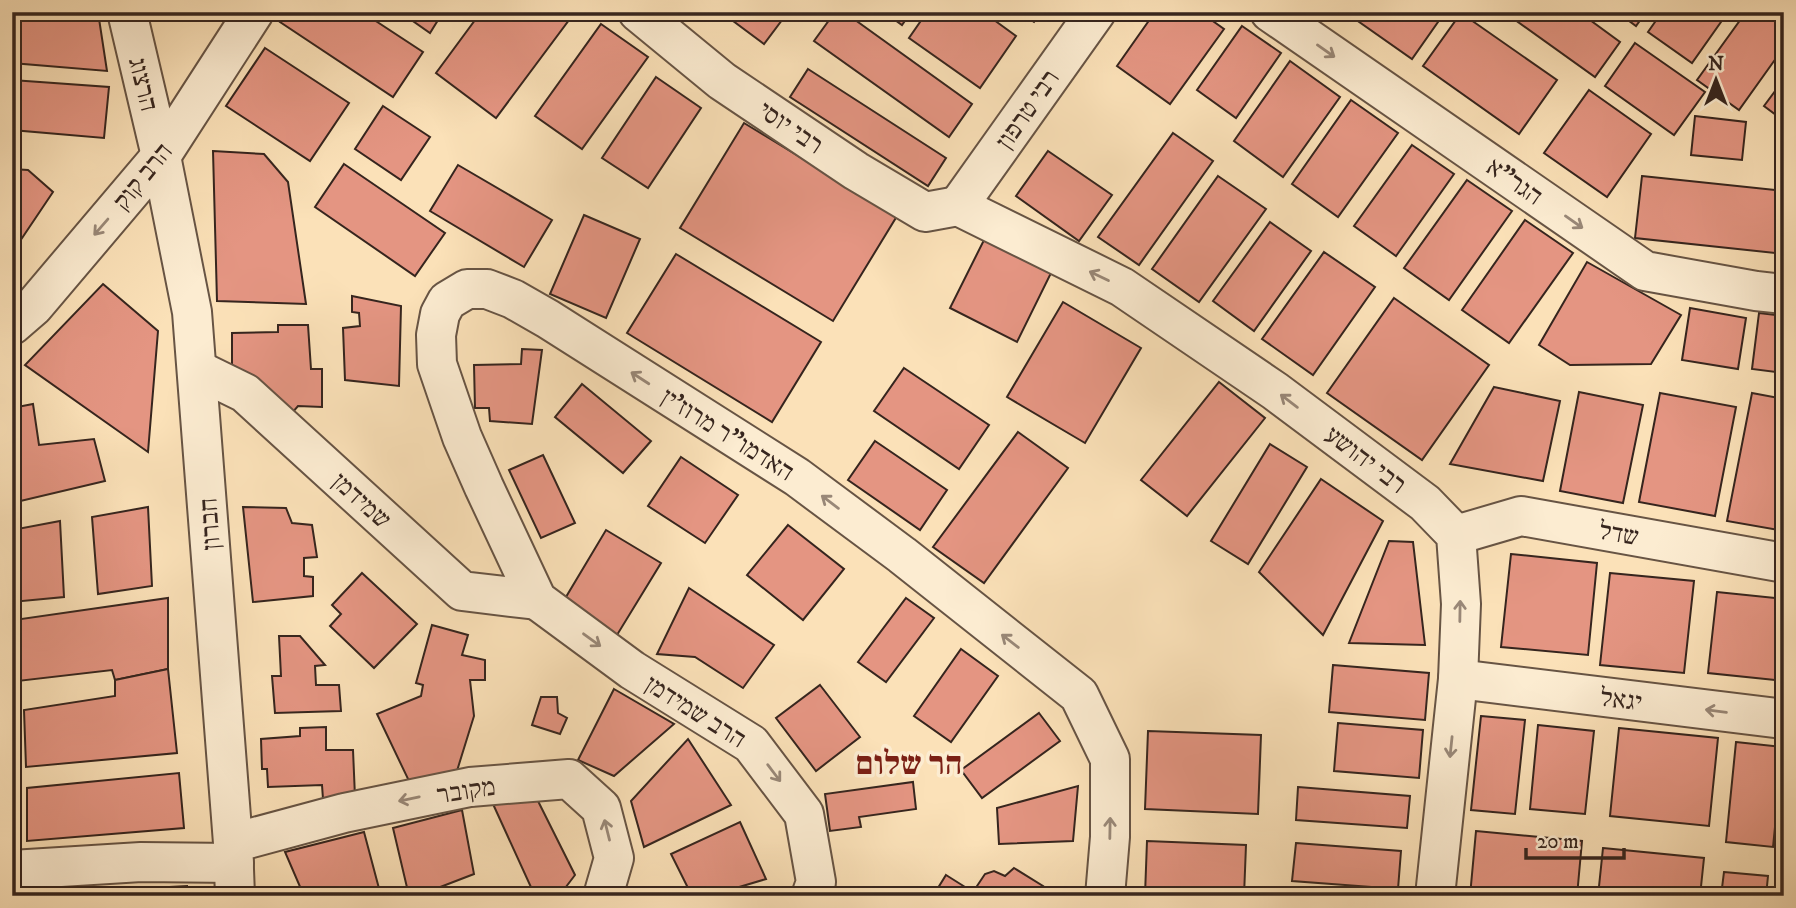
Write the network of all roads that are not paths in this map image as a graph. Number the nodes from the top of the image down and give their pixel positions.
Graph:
1 (127, 12) edge
2 (254, 12) edge
3 (638, 12) edge
4 (1096, 12) edge
5 (1270, 12) edge
6 (161, 156) junction
7 (958, 206) junction
8 (1784, 294) edge
9 (12, 325) edge
10 (198, 370) junction
11 (1457, 535) junction
12 (1784, 563) edge
13 (537, 600) junction
14 (1458, 679) junction
15 (1784, 719) edge
16 (12, 870) edge
17 (236, 877) edge
18 (603, 896) edge
19 (811, 896) edge
20 (1105, 896) edge
21 (1435, 896) edge

1 - 6 street, הרצוג
2 - 6 street, הרב קוק
3 - 7 street, רבי יוסי
4 - 7 street, רבי טרפון
5 -> 8 street, הגר"א
6 -> 9 street, הרב קוק
6 - 10 street, חברון
11 -> 7 street, רבי יהושע
10 - 13 street, שמידמן
10 - 17 street, חברון
11 - 12 street, שדל
14 -> 11 street
13 -> 19 street, הרב שמידמן
20 -> 13 street, האדמו"ר מרוז'ין
15 -> 14 street, יגאל
14 -> 21 street
16 - 17 street, מקובר
18 -> 17 street, מקובר

